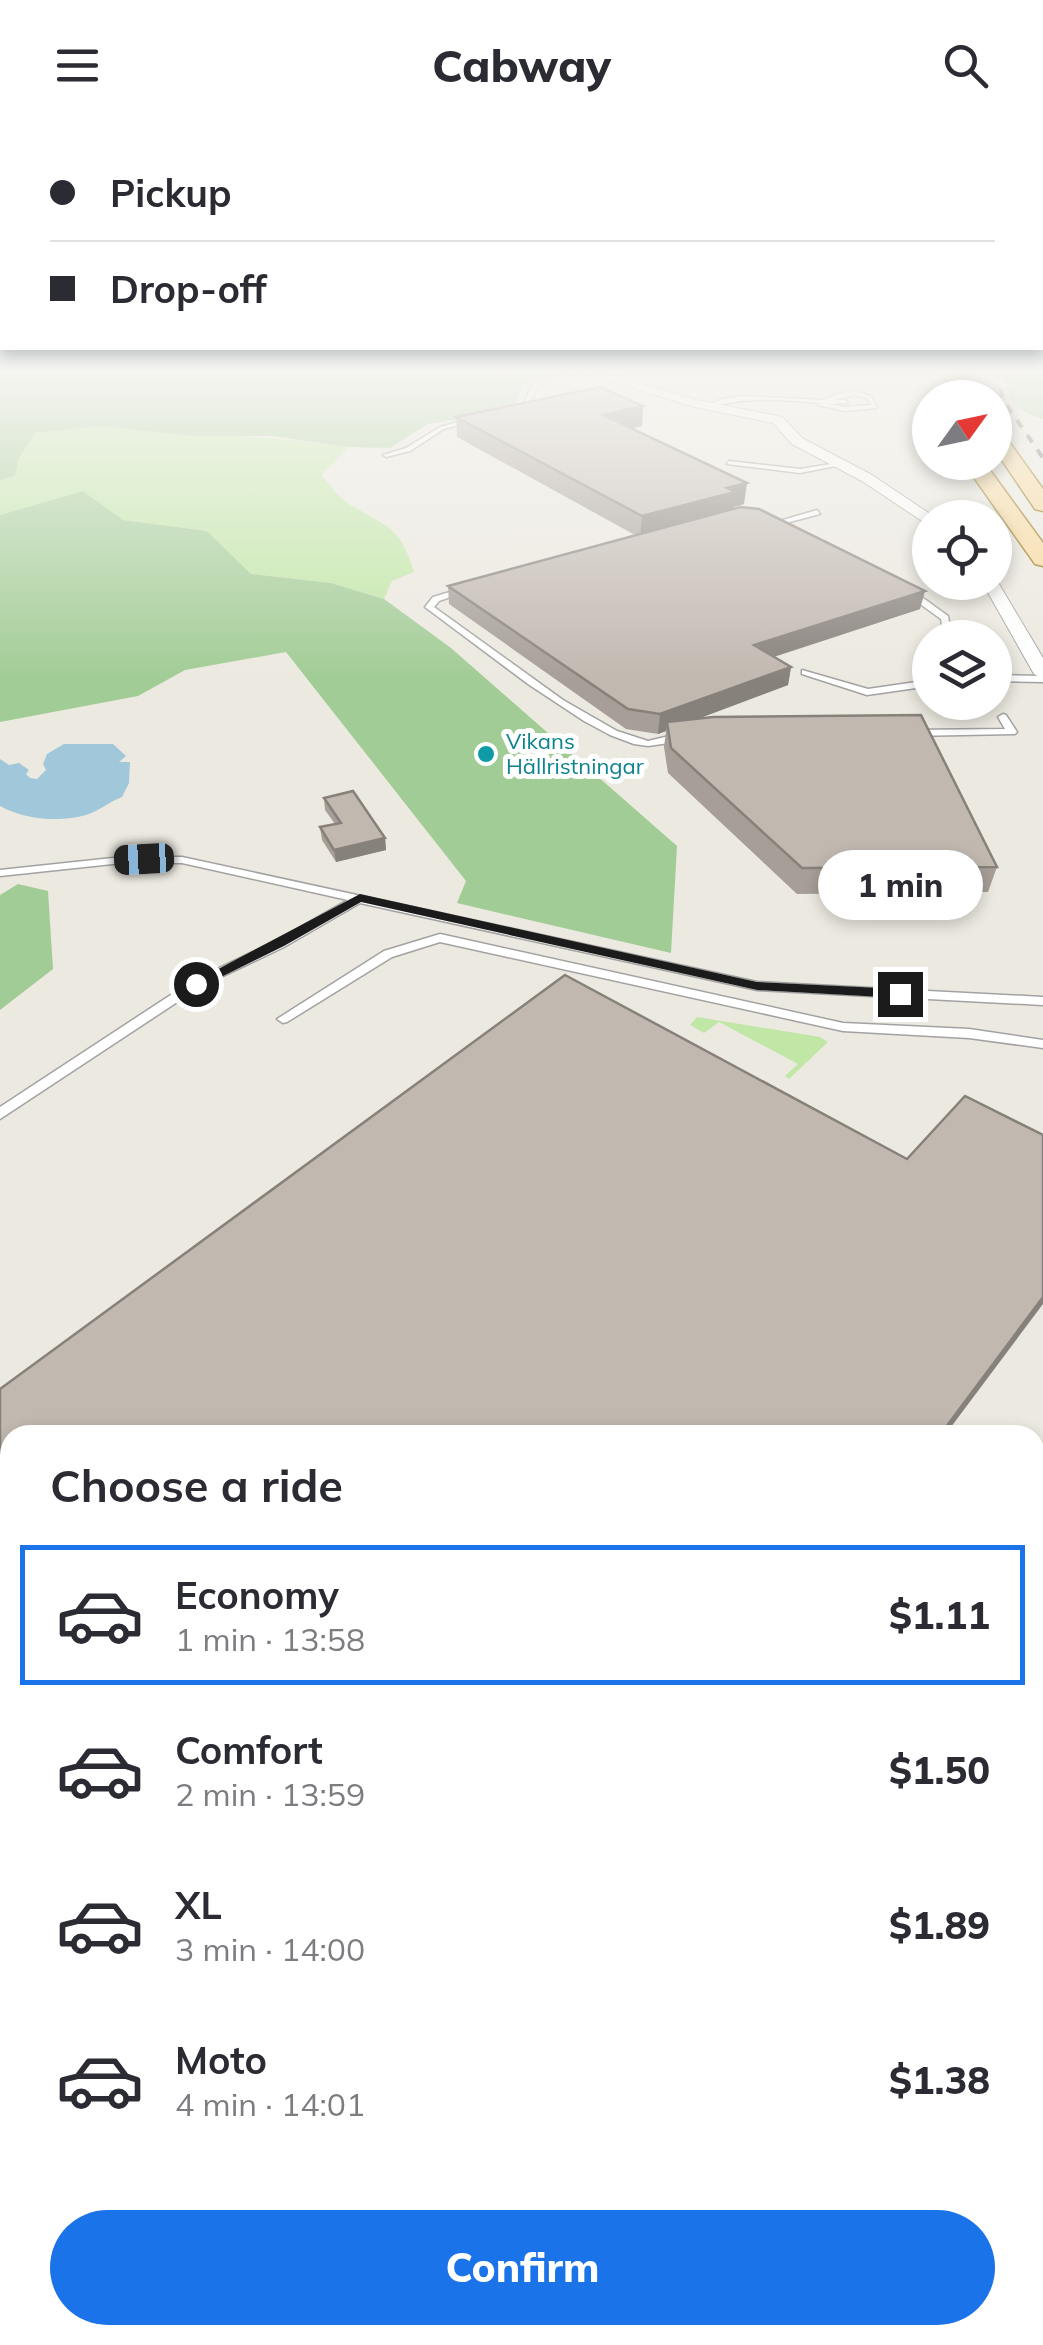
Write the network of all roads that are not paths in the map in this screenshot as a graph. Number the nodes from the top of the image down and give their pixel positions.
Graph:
1 (858, 474) edge
2 (1022, 474) edge
3 (985, 480) edge
4 (1043, 504) edge
5 (912, 509) edge
6 (817, 512) dead end
7 (766, 520) edge
8 (780, 522) junction
9 (794, 532) edge
10 (1043, 559) edge
11 (894, 583) edge
12 (471, 589) edge
13 (1000, 600) edge
14 (945, 620) edge
15 (805, 672) dead end
16 (1043, 677) edge
17 (1012, 678) edge
18 (912, 686) edge
19 (1005, 720) edge
20 (894, 733) edge
21 (701, 734) edge
22 (0, 873) edge
23 (360, 898) junction
24 (1043, 1002) edge
25 (282, 1019) dead end
26 (1043, 1044) edge
27 (0, 1114) edge

1 - 5 street
2 - 4 main road
3 - 10 main road
6 - 8 lane
7 - 8 lane
8 - 9 lane
11 - 14 lane
12 - 21 lane
13 - 16 street
15 - 18 lane
16 - 17 lane
19 - 20 lane
22 - 23 lane
23 - 24 lane
23 - 27 lane
25 - 26 lane

